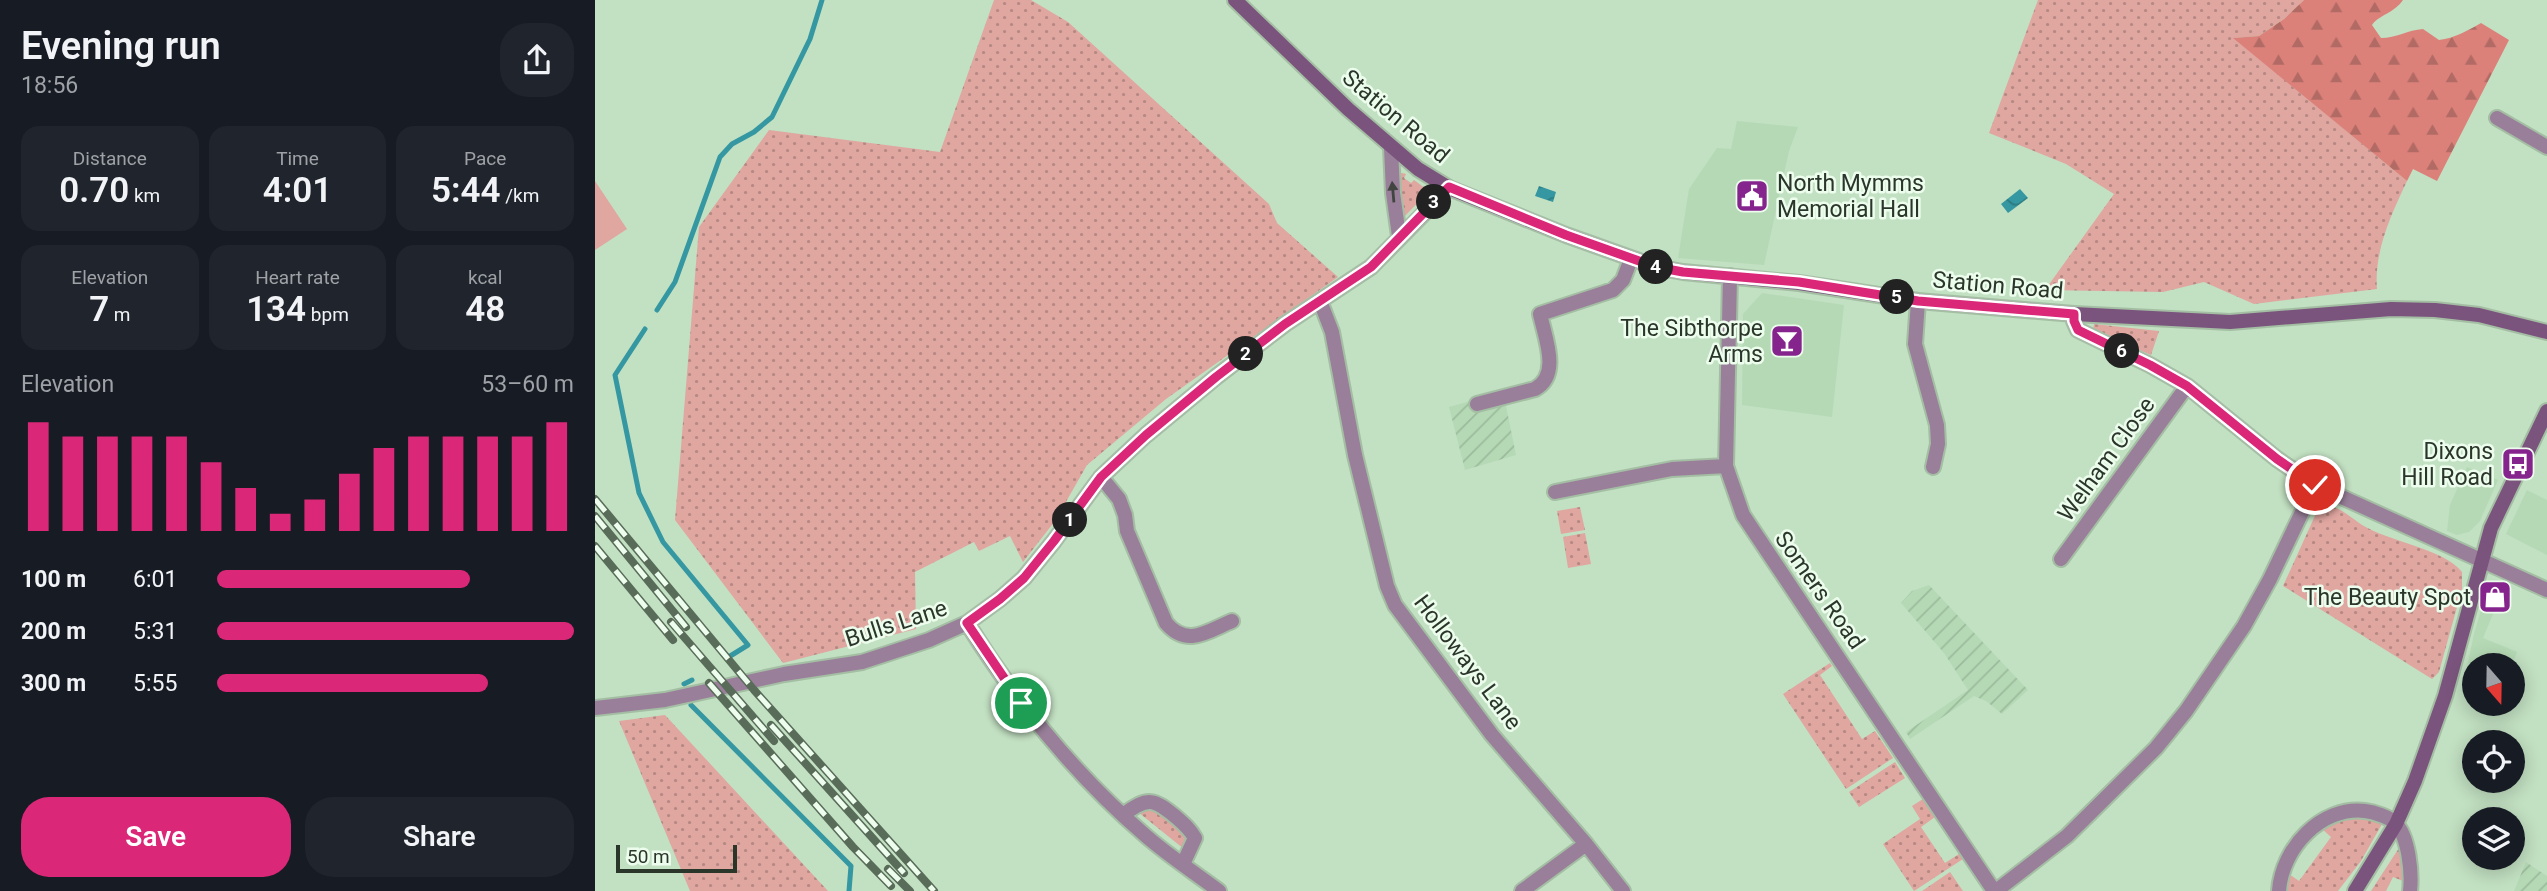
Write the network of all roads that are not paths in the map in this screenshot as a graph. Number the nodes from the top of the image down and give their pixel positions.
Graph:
1 (1235, 0) edge
2 (2497, 118) dead end
3 (1391, 147) junction
4 (2547, 147) edge
5 (1449, 187) junction
6 (1399, 236) junction
7 (1631, 259) junction
8 (1730, 276) junction
9 (1320, 301) junction
10 (1918, 301) junction
11 (2074, 314) junction
12 (2547, 332) edge
13 (2187, 386) junction
14 (1477, 404) dead end
15 (2547, 411) edge
16 (1726, 466) junction
17 (1933, 467) dead end
18 (1101, 477) junction
19 (2315, 485) junction
20 (1555, 492) dead end
21 (2061, 559) dead end
22 (2481, 562) junction
23 (2547, 590) edge
24 (1232, 621) dead end
25 (967, 623) junction
26 (595, 708) edge
27 (1123, 815) junction
28 (2396, 824) junction
29 (1586, 844) junction
30 (1183, 864) junction
31 (1219, 891) edge
32 (1522, 891) edge
33 (1623, 891) edge
34 (1995, 891) edge
35 (2280, 891) edge
36 (2355, 891) edge
37 (2410, 891) edge

1 - 3 street, Station Road
2 - 4 street
3 - 5 street, Station Road
6 -> 3 street
5 - 6 street, Bulls Lane
5 - 7 street, Station Road
6 - 9 street, Bulls Lane
7 - 8 street, Station Road
7 - 14 street
8 - 10 street, Station Road
8 - 16 street, Somers Road
9 - 18 street, Bulls Lane
9 - 29 street, Holloways Lane
10 - 11 street, Station Road
10 - 17 street
11 - 12 street, Station Road
11 - 13 street
13 - 19 street
13 - 21 street, Welham Close
15 - 22 street
16 - 20 street
16 - 34 street, Somers Road
18 - 24 street
18 - 25 street, Bulls Lane
19 - 22 street
19 - 34 street, Somers Road
22 - 23 street
22 - 28 street
25 - 26 street, Bulls Lane
25 - 27 street
27 - 30 street
27 - 30 street
28 - 35 street
28 - 36 street
28 - 37 street
29 - 32 street
29 - 33 street, Holloways Lane
30 - 31 street

